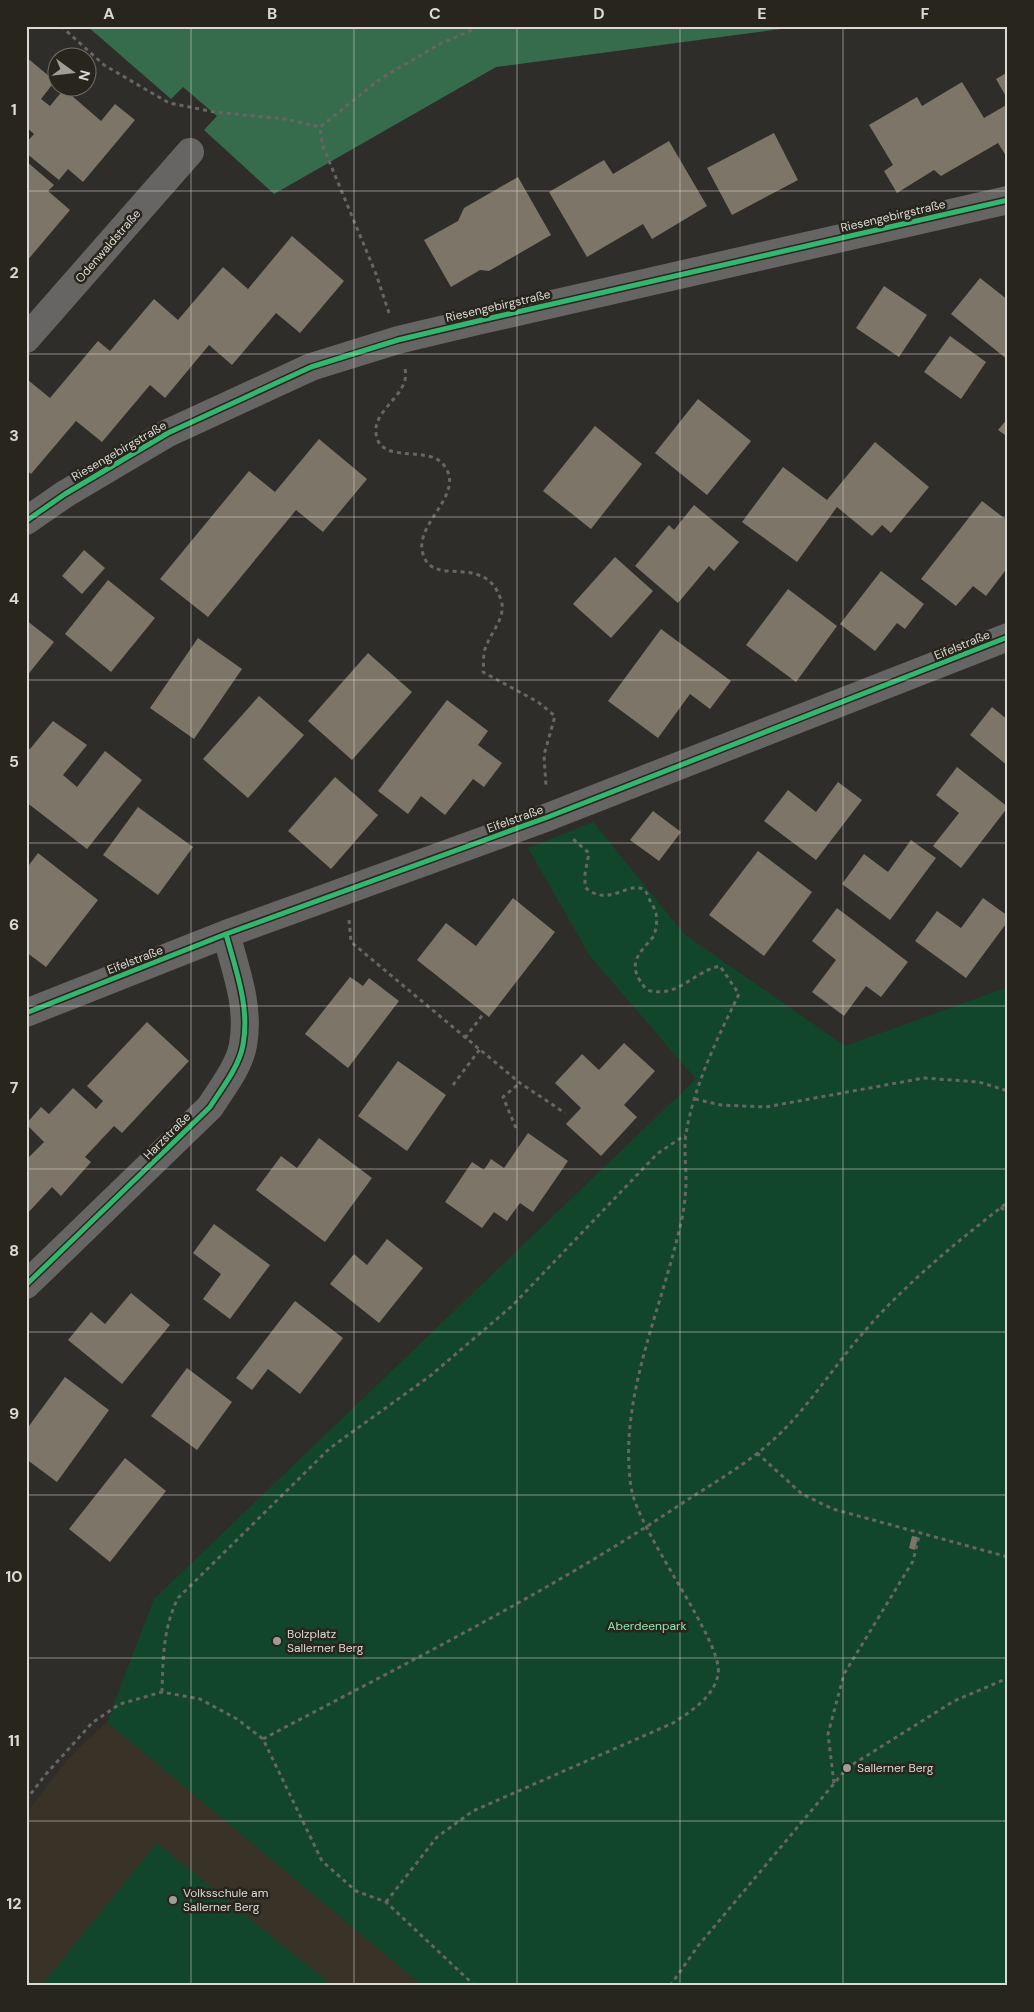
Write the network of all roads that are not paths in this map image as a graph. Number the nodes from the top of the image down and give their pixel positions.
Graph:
1 (190, 152) dead end
2 (1008, 200) edge
3 (26, 339) edge
4 (26, 521) edge
5 (1008, 637) edge
6 (226, 934) junction
7 (26, 1013) edge
8 (26, 1285) edge

1 - 3 street, Odenwaldstraße
2 - 4 street, Riesengebirgstraße
5 - 6 street, Eifelstraße
6 - 7 street, Eifelstraße
6 - 8 street, Harzstraße

